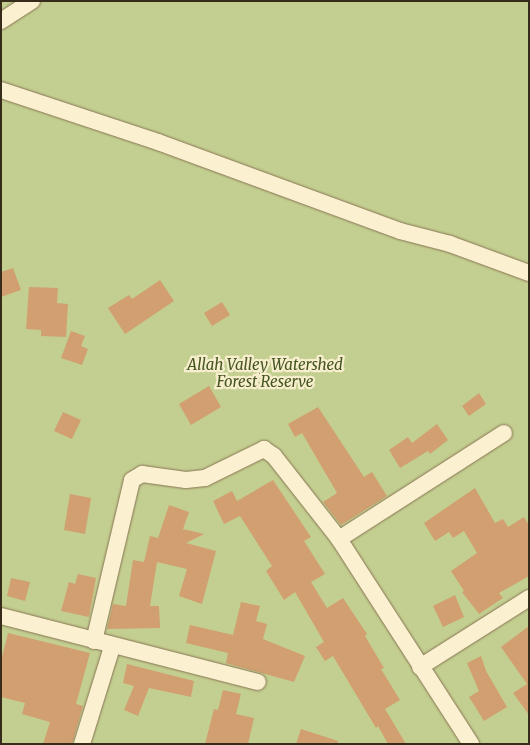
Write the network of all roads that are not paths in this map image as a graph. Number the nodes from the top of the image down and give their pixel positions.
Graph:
1 (32, 1) edge
2 (1, 22) edge
3 (1, 90) edge
4 (529, 273) edge
5 (504, 433) dead end
6 (339, 539) junction
7 (529, 598) edge
8 (1, 616) edge
9 (94, 641) junction
10 (112, 647) junction
11 (420, 667) junction
12 (258, 682) dead end
13 (82, 744) edge
14 (472, 744) edge

1 - 2 street
3 - 4 street
5 - 6 street
6 - 9 street
6 - 11 street
7 - 11 street
8 - 9 street
9 - 10 street
10 - 12 street
10 - 13 street
11 - 14 street

